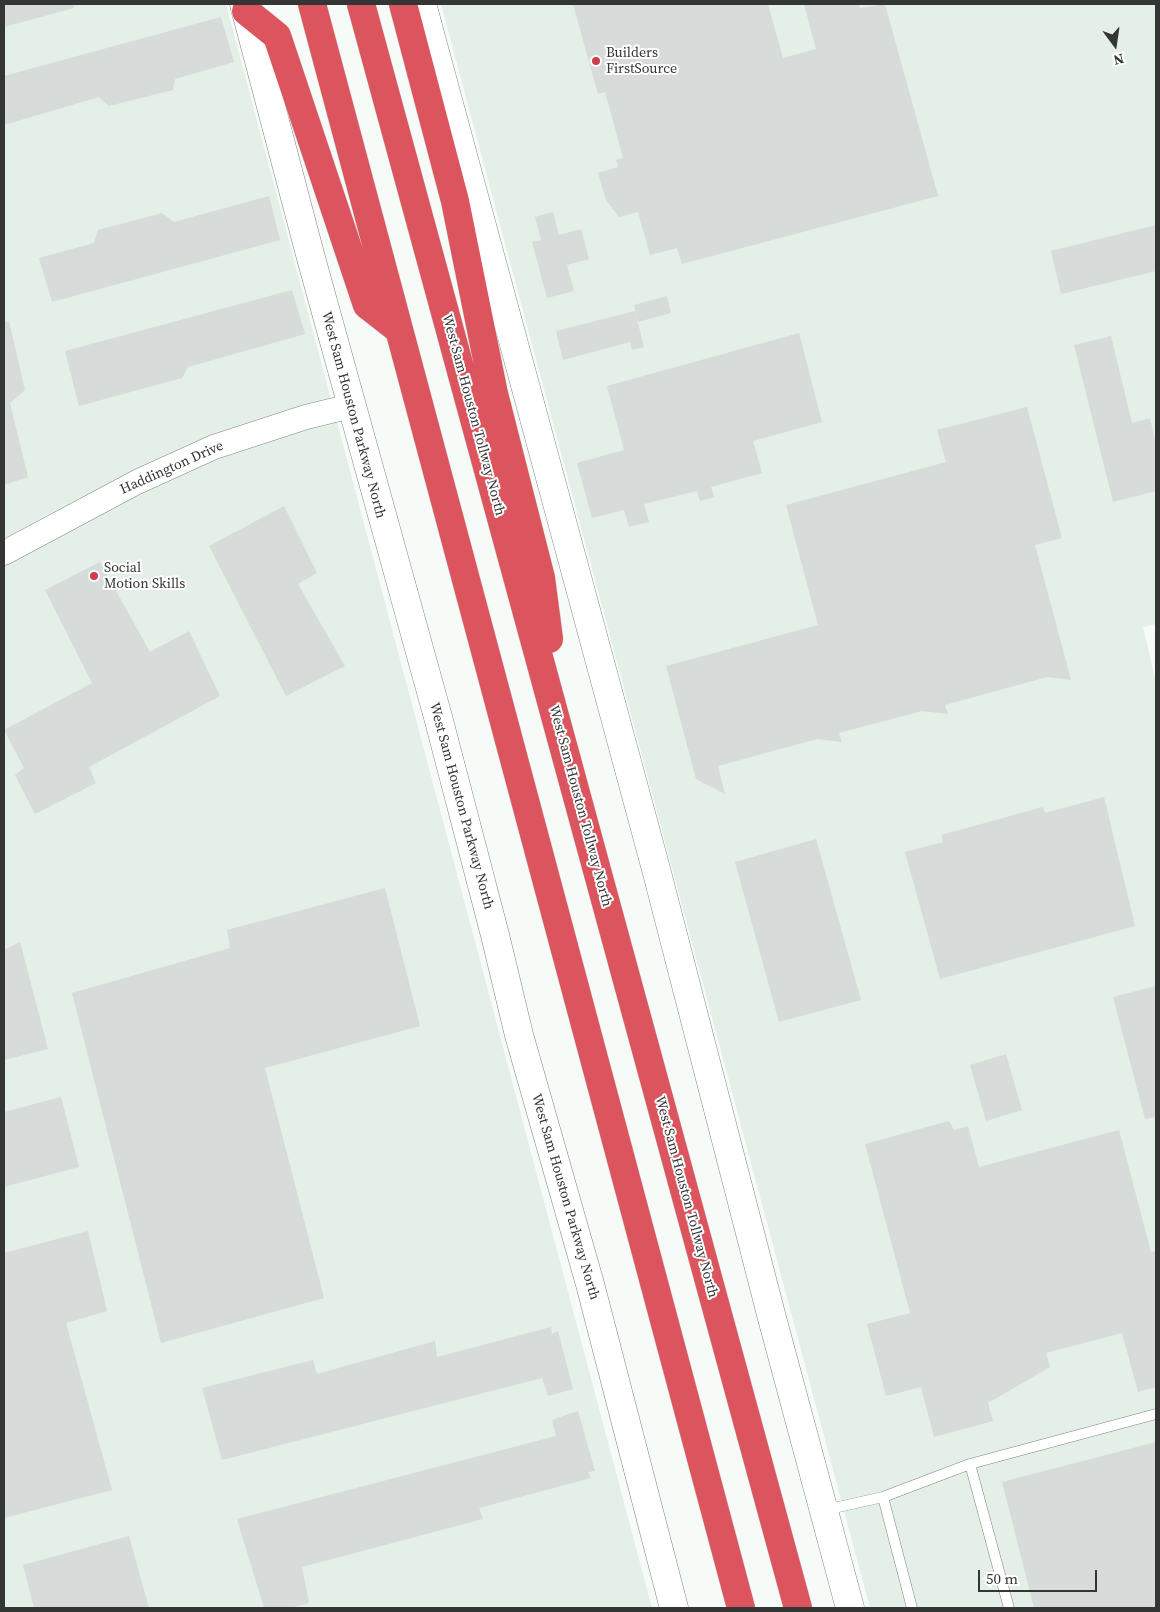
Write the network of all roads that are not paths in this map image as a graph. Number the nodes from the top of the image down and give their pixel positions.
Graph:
1 (312, 4) edge
2 (361, 4) edge
3 (403, 4) edge
4 (422, 4) edge
5 (245, 8) edge
6 (399, 330) junction
7 (351, 406) junction
8 (4, 554) edge
9 (561, 737) junction
10 (1156, 1414) edge
11 (970, 1464) junction
12 (883, 1497) junction
13 (824, 1510) junction
14 (674, 1608) edge
15 (741, 1608) edge
16 (798, 1608) edge
17 (850, 1608) edge
18 (912, 1608) edge
19 (1009, 1608) edge

1 - 6 highway
2 - 9 highway, West Sam Houston Tollway North
3 - 9 highway
4 - 13 main road
5 - 6 highway
5 - 7 main road, West Sam Houston Parkway North
6 - 15 highway
7 - 8 street, Haddington Drive
7 - 14 main road, West Sam Houston Parkway North
9 - 16 highway, West Sam Houston Tollway North
10 - 11 lane
11 - 12 lane
11 - 19 lane
12 - 13 lane
12 - 18 lane
13 - 17 main road

